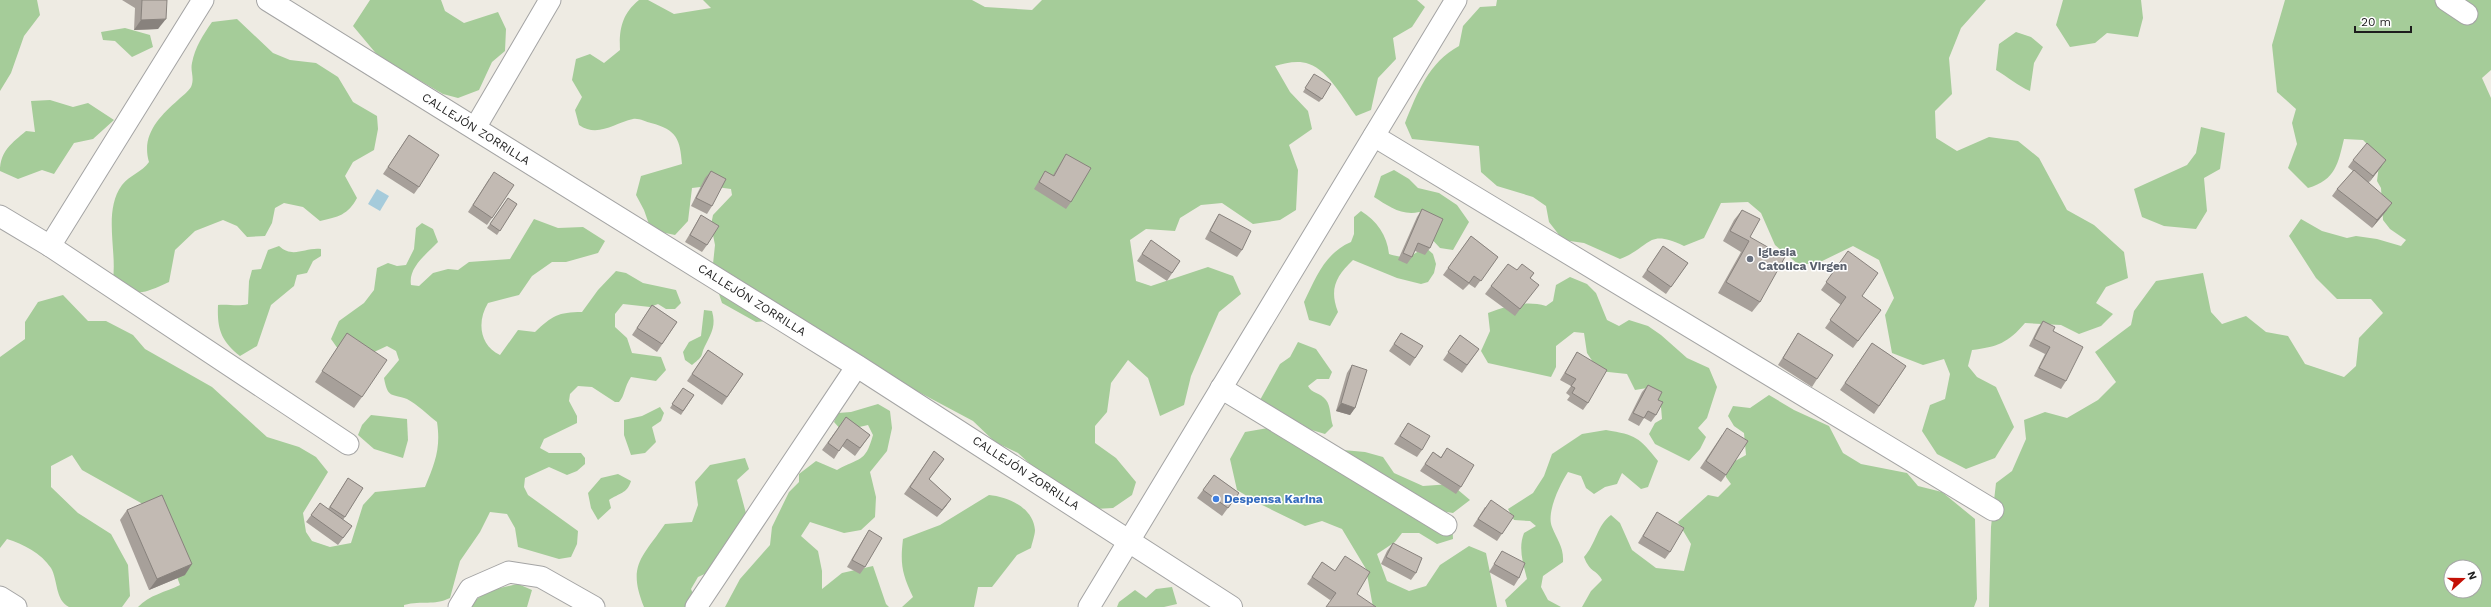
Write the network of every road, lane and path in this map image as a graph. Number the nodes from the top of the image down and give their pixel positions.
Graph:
1 (203, 0) edge
2 (268, 0) edge
3 (550, 0) edge
4 (1456, 0) edge
5 (2446, 0) edge
6 (2467, 14) dead end
7 (475, 128) junction
8 (1374, 136) junction
9 (0, 216) edge
10 (50, 246) junction
11 (857, 366) junction
12 (1221, 388) junction
13 (348, 444) dead end
14 (1994, 510) dead end
15 (1446, 525) dead end
16 (1129, 539) junction
17 (0, 597) edge
18 (16, 607) edge
19 (459, 607) edge
20 (594, 607) edge
21 (696, 607) edge
22 (1089, 607) edge
23 (1231, 607) edge

1 - 10 street
2 - 7 street, CALLEJÓN ZORRILLA
3 - 7 street
4 - 8 street
5 - 6 street
7 - 11 street, CALLEJÓN ZORRILLA
8 - 12 street
8 - 14 street
9 - 10 street
10 - 13 street
11 - 16 street, CALLEJÓN ZORRILLA
11 - 21 street
12 - 15 street
12 - 16 street
16 - 22 street
16 - 23 street, CALLEJÓN ZORRILLA
17 - 18 street
19 - 20 street

